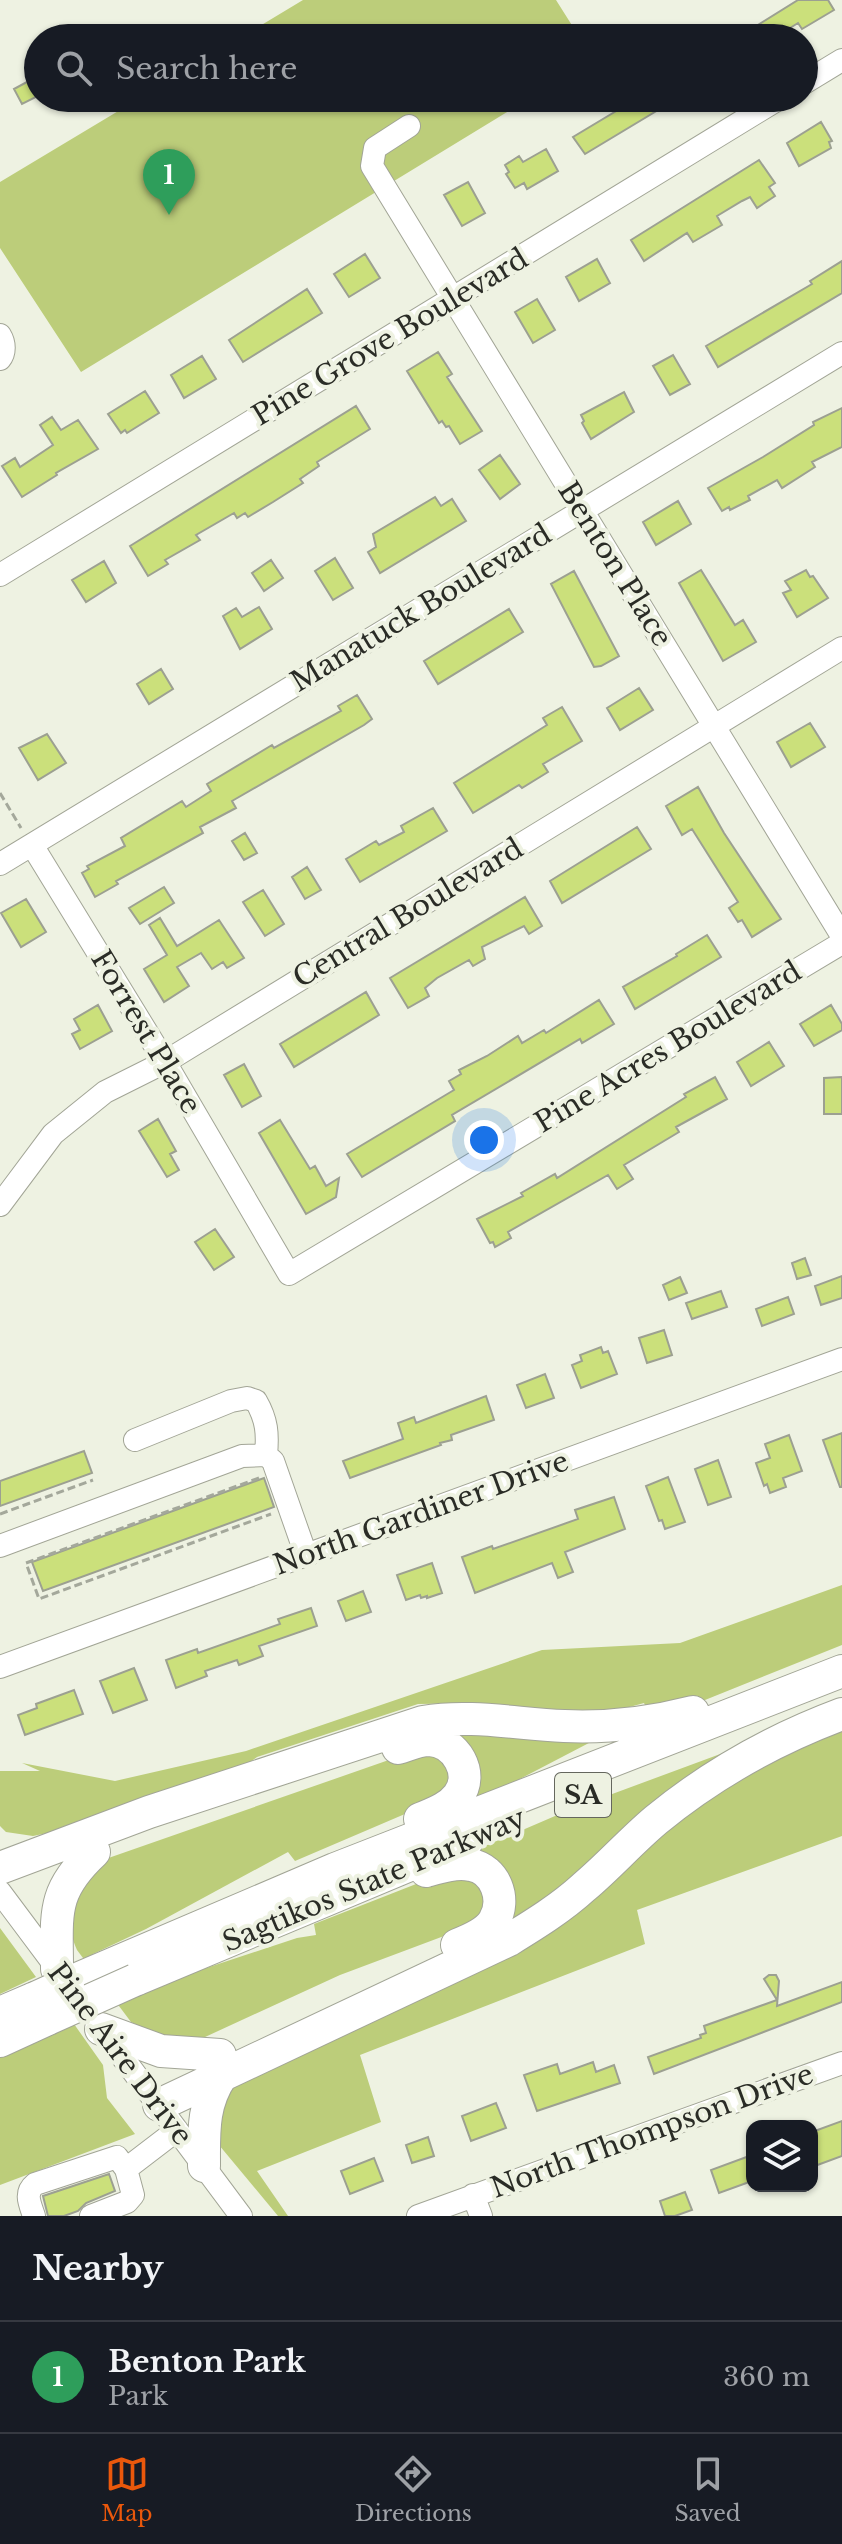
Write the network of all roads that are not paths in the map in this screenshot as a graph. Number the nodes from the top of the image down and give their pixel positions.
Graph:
1 (842, 60) edge
2 (818, 75) edge
3 (757, 112) edge
4 (409, 126) dead end
5 (453, 299) junction
6 (0, 335) edge
7 (842, 353) edge
8 (0, 359) edge
9 (582, 510) junction
10 (0, 575) edge
11 (842, 648) edge
12 (715, 726) junction
13 (32, 845) junction
14 (0, 864) edge
15 (842, 936) edge
16 (842, 943) edge
17 (165, 1062) junction
18 (0, 1205) edge
19 (289, 1274) joint
20 (842, 1359) edge
21 (135, 1440) dead end
22 (271, 1463) junction
23 (0, 1546) edge
24 (306, 1555) junction
25 (0, 1667) edge
26 (842, 1671) edge
27 (801, 1687) junction
28 (842, 1695) edge
29 (842, 1714) edge
30 (98, 1840) junction
31 (0, 1842) edge
32 (0, 1868) edge
33 (0, 1883) edge
34 (331, 1884) junction
35 (0, 1892) edge
36 (57, 1969) junction
37 (41, 2008) junction
38 (0, 2013) edge
39 (101, 2029) junction
40 (0, 2041) edge
41 (842, 2063) edge
42 (221, 2065) junction
43 (161, 2108) junction
44 (204, 2166) junction
45 (126, 2169) junction
46 (477, 2205) edge
47 (34, 2216) edge
48 (91, 2216) edge
49 (241, 2216) edge
50 (418, 2216) edge

1 - 2 street
3 - 5 street, Pine Grove Boulevard
4 - 5 street, Benton Place
5 - 9 street, Benton Place
5 - 10 street, Pine Grove Boulevard
6 - 8 street
7 - 9 street, Manatuck Boulevard
9 - 12 street, Benton Place
9 - 13 street, Manatuck Boulevard
11 - 12 street, Central Boulevard
12 - 15 street, Benton Place
12 - 17 street, Central Boulevard
13 - 14 street, Manatuck Boulevard
13 - 17 street, Forrest Place
16 - 19 street, Pine Acres Boulevard
17 - 18 street, Central Boulevard
17 - 19 street, Forrest Place
20 - 24 street, North Gardiner Drive
21 - 22 street
22 - 23 street
22 - 24 street
24 - 25 street, North Gardiner Drive
26 - 27 highway, Sagtikos State Parkway / SA
27 - 30 highway
27 - 34 highway, Sagtikos State Parkway / SA
28 - 34 highway, Sagtikos State Parkway / SA
29 - 42 highway
30 - 31 highway
30 - 32 highway
30 - 33 highway
30 - 34 highway
30 - 36 highway
34 - 37 highway, Sagtikos State Parkway / SA, bridge
34 - 42 highway
35 - 36 street, Pine Aire Drive
36 - 39 street, Pine Aire Drive
37 - 38 highway, Sagtikos State Parkway / SA
37 - 40 highway, Sagtikos State Parkway / SA
39 - 42 highway
39 - 43 street, Pine Aire Drive
41 - 46 street, North Thompson Drive
42 - 43 highway
42 - 44 highway
43 - 44 street, Pine Aire Drive
43 - 45 street
44 - 49 street, Pine Aire Drive
45 - 47 street
45 - 48 street
46 - 50 street, North Thompson Drive

